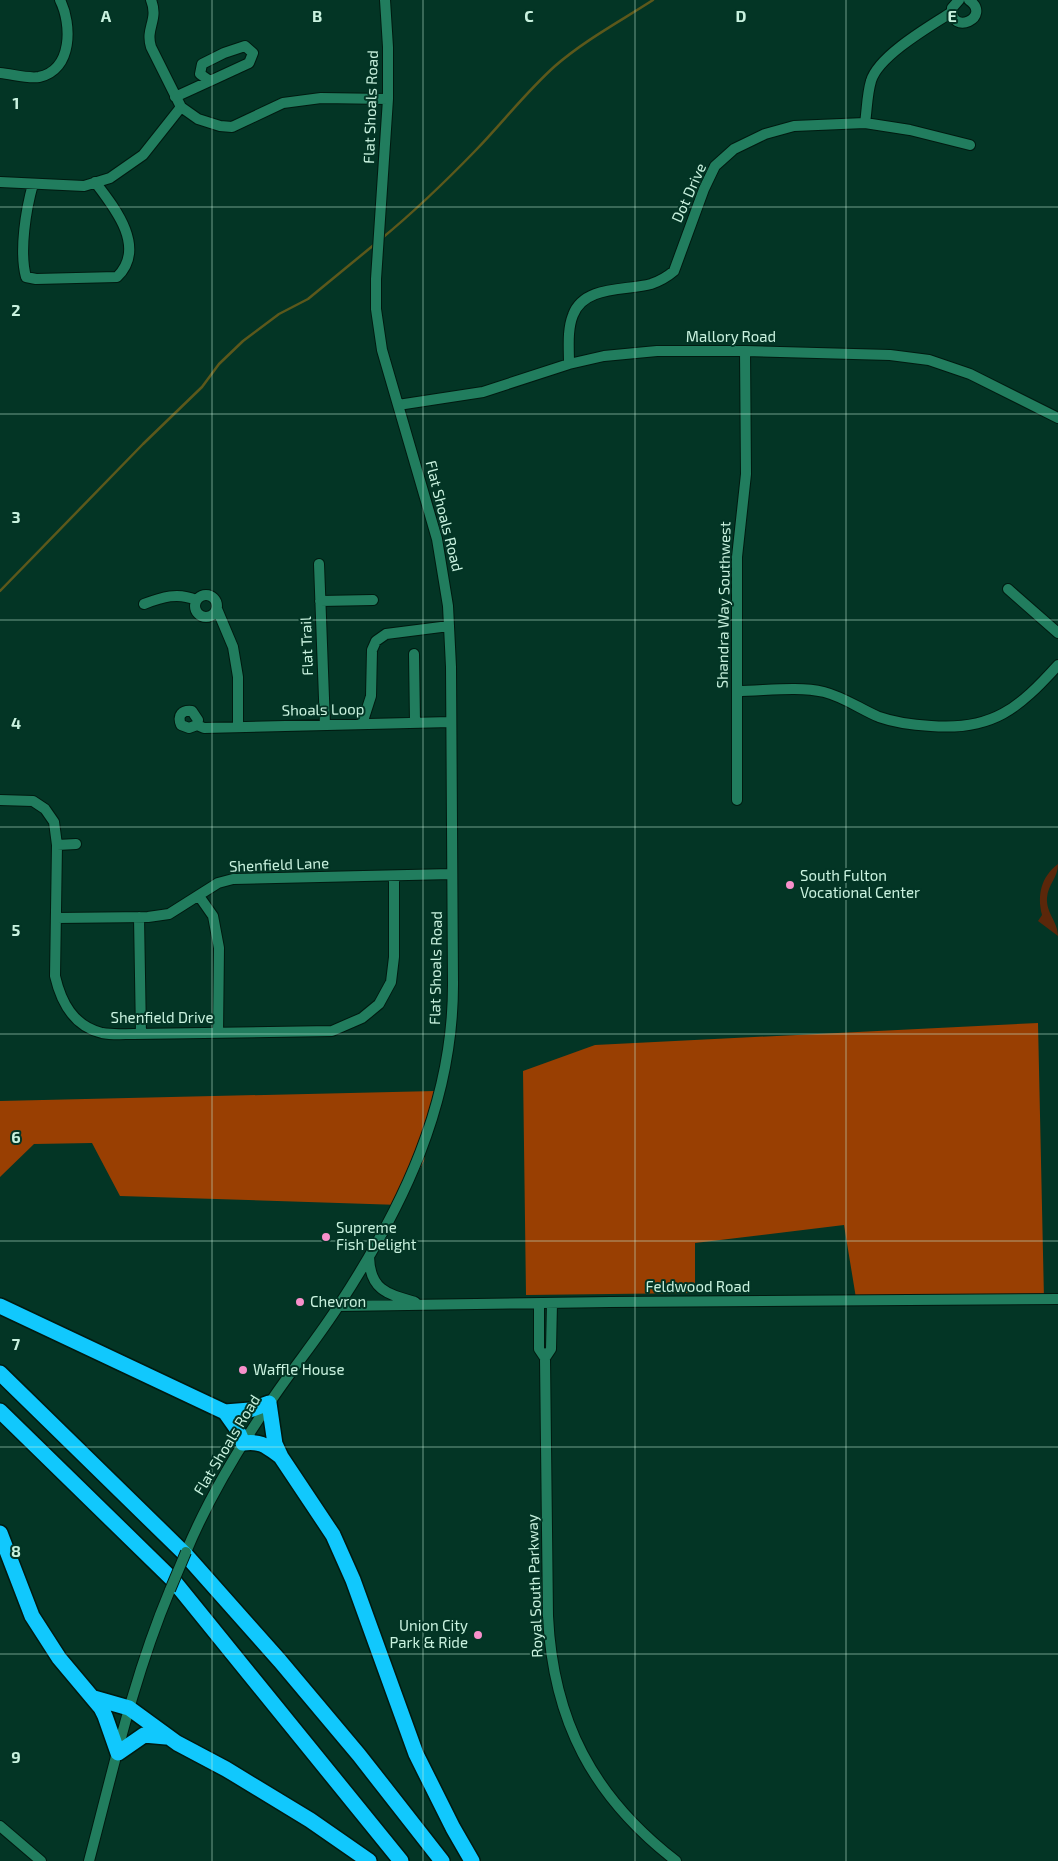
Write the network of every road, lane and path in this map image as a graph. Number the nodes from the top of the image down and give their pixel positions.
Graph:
1 (60, 0) edge
2 (150, 0) edge
3 (385, 0) edge
4 (959, 0) edge
5 (969, 0) edge
6 (952, 12) junction
7 (0, 72) edge
8 (210, 81) junction
9 (175, 97) junction
10 (388, 99) junction
11 (181, 107) junction
12 (865, 123) junction
13 (970, 144) dead end
14 (0, 182) edge
15 (95, 182) junction
16 (33, 184) junction
17 (745, 351) junction
18 (569, 364) junction
19 (398, 405) junction
20 (1058, 418) edge
21 (319, 564) dead end
22 (1008, 589) dead end
23 (196, 600) junction
24 (373, 600) dead end
25 (320, 601) junction
26 (144, 604) dead end
27 (217, 609) junction
28 (449, 626) junction
29 (1058, 633) edge
30 (414, 654) dead end
31 (1058, 665) edge
32 (737, 691) junction
33 (451, 722) junction
34 (415, 723) junction
35 (362, 724) junction
36 (197, 725) dead end
37 (325, 725) junction
38 (238, 727) junction
39 (0, 800) edge
40 (737, 800) dead end
41 (76, 844) dead end
42 (57, 845) junction
43 (452, 874) junction
44 (394, 876) junction
45 (199, 896) junction
46 (139, 917) junction
47 (56, 918) junction
48 (218, 1033) junction
49 (141, 1034) junction
50 (369, 1257) junction
51 (1058, 1299) edge
52 (539, 1304) junction
53 (552, 1304) junction
54 (423, 1305) junction
55 (0, 1306) edge
56 (339, 1306) junction
57 (545, 1358) junction
58 (0, 1373) edge
59 (269, 1403) junction
60 (0, 1411) edge
61 (224, 1412) junction
62 (243, 1443) junction
63 (281, 1457) junction
64 (0, 1533) edge
65 (94, 1698) junction
66 (129, 1708) junction
67 (168, 1737) junction
68 (118, 1753) junction
69 (0, 1826) edge
70 (41, 1861) edge
71 (89, 1861) edge
72 (369, 1861) edge
73 (401, 1861) edge
74 (442, 1861) edge
75 (472, 1861) edge
76 (676, 1861) edge

1 - 7 street
2 - 9 street
3 - 10 street, Flat Shoals Road
4 - 6 street
5 - 6 street
6 - 12 street
8 - 8 street
8 - 9 street
9 - 11 street
10 - 11 street
10 - 19 street, Flat Shoals Road
11 - 15 street
12 - 13 street, Dot Drive
12 - 18 street, Dot Drive
14 - 16 street
15 - 16 street
15 - 16 street
17 - 18 street, Mallory Road
17 - 20 street, Mallory Road
17 - 32 street, Shandra Way Southwest
18 - 19 street, Mallory Road
19 - 28 street, Flat Shoals Road
21 - 25 street, Flat Trail
22 - 29 street
23 - 26 street
23 - 27 street
23 - 27 street
24 - 25 street
25 - 37 street, Flat Trail
27 - 38 street
28 - 33 street, Flat Shoals Road
28 - 35 street
30 - 34 street
31 - 32 street
32 - 40 street, Shandra Way Southwest
33 - 34 street, Shoals Loop
33 - 43 street, Flat Shoals Road
34 - 35 street, Shoals Loop
35 - 37 street, Shoals Loop
36 - 38 street, Shoals Loop
37 - 38 street, Shoals Loop
39 - 42 street, Shenfield Drive
41 - 42 street
42 - 47 street, Shenfield Drive
43 - 44 street, Shenfield Lane
43 - 50 street, Flat Shoals Road
44 - 45 street, Shenfield Lane
44 - 48 street, Shenfield Drive
45 - 46 street, Shenfield Lane
45 - 48 street
46 - 47 street, Shenfield Lane
46 - 49 street
47 - 49 street, Shenfield Drive
48 - 49 street, Shenfield Drive
50 - 54 street
50 - 56 street, Flat Shoals Road
51 - 53 street, Feldwood Road
52 - 53 street, Feldwood Road
52 - 54 street, Feldwood Road
52 - 57 street, Royal South Parkway
53 - 57 street, Royal South Parkway
54 - 56 street, Feldwood Road
55 - 61 highway
56 - 59 street, Flat Shoals Road
57 - 76 street, Royal South Parkway
58 - 74 highway
59 - 61 highway
59 - 62 street, Flat Shoals Road
59 - 63 highway
60 - 73 highway
61 - 62 highway
62 - 63 highway
62 - 66 street, Flat Shoals Road, bridge
63 - 75 highway
64 - 65 highway
65 - 66 highway
65 - 68 highway
66 - 67 highway
66 - 68 street, Flat Shoals Road
67 - 68 highway
67 - 72 highway
68 - 71 street, Flat Shoals Road
69 - 70 street

